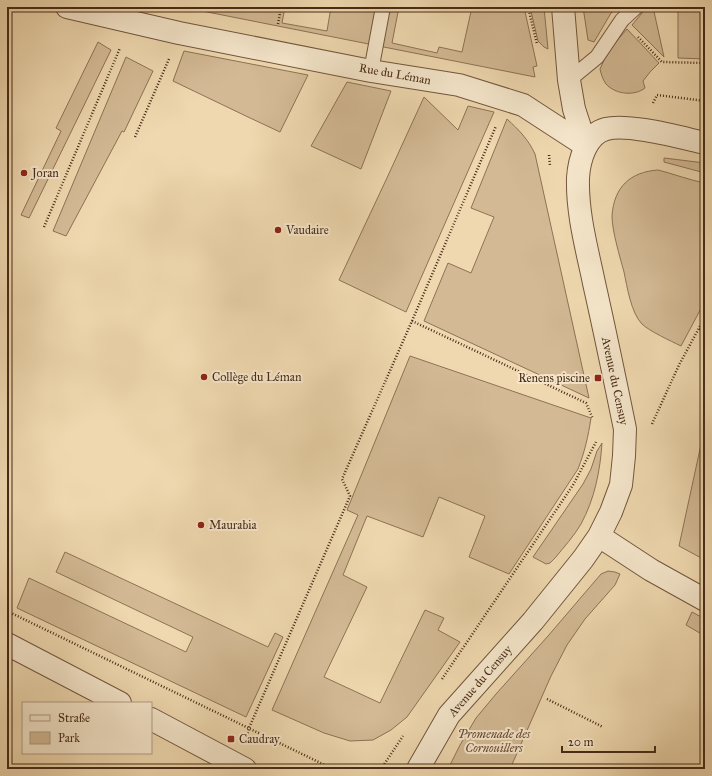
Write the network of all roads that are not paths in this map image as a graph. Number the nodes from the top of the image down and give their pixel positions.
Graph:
1 (67, 7) edge
2 (383, 7) edge
3 (563, 7) edge
4 (636, 7) edge
5 (371, 70) junction
6 (569, 80) junction
7 (705, 143) edge
8 (586, 146) junction
9 (599, 536) junction
10 (705, 600) edge
11 (7, 644) edge
12 (118, 702) edge
13 (152, 720) edge
14 (242, 767) edge
15 (418, 769) edge

1 - 5 street, Rue du Léman
2 - 5 lane
3 - 6 street
4 - 6 lane
5 - 8 street, Rue du Léman
6 - 8 street
7 - 8 street
8 - 9 street, Avenue du Censuy
9 - 10 street
9 - 15 street, Avenue du Censuy
11 - 12 street
13 - 14 street

